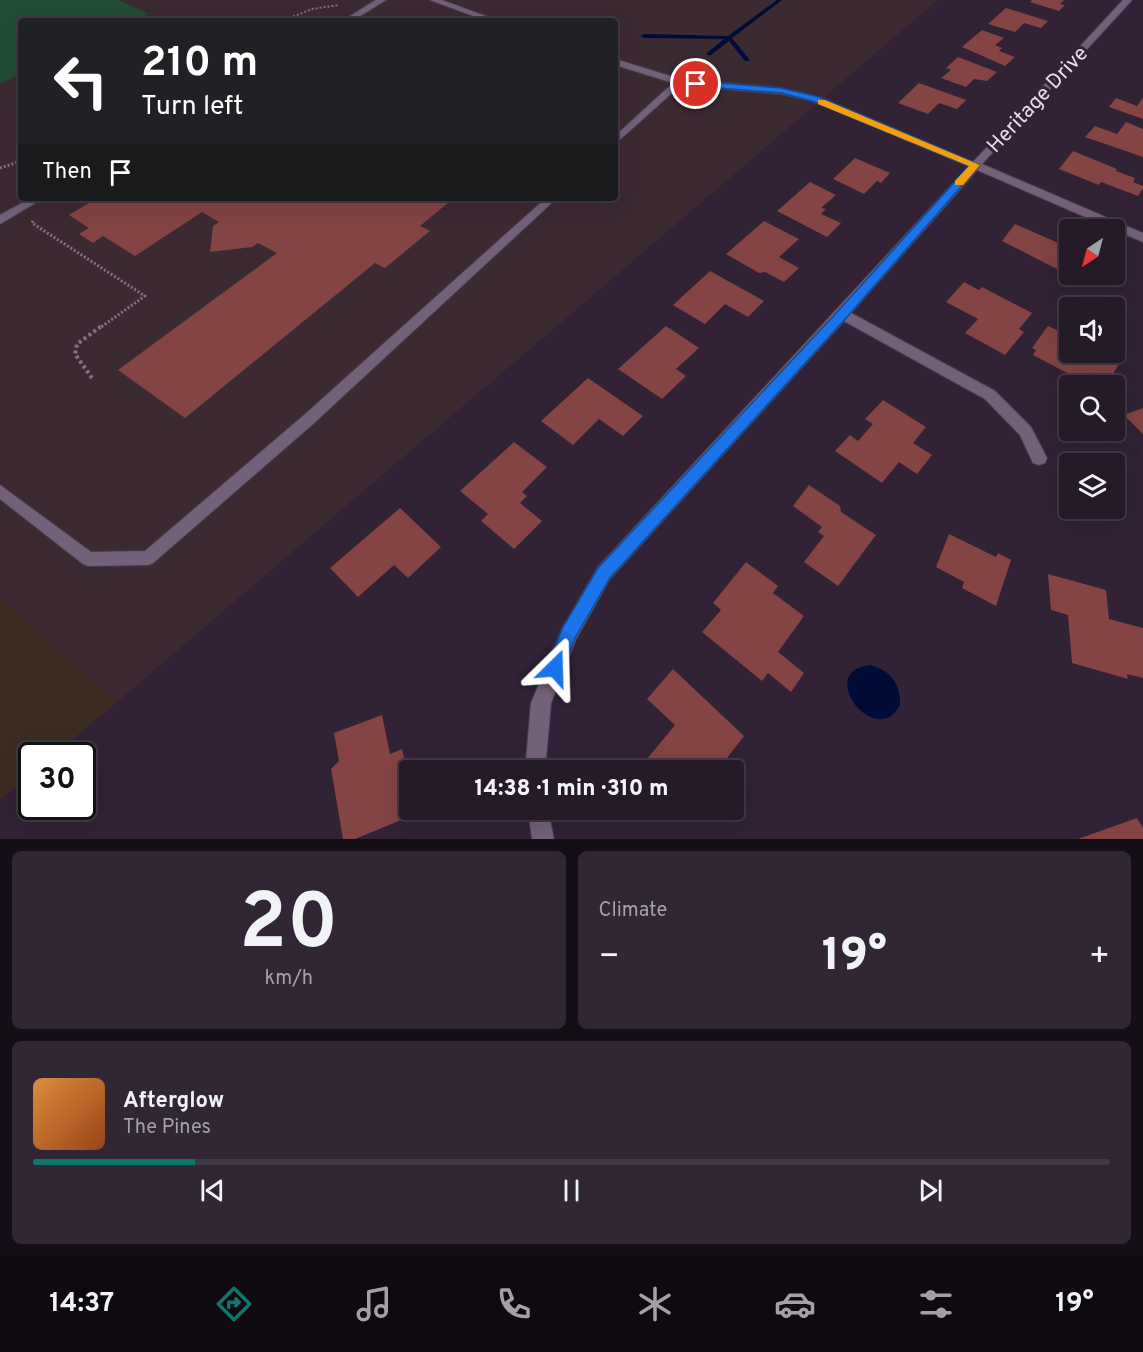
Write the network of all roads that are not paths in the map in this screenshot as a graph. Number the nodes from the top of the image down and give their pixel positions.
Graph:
1 (382, 0) edge
2 (434, 0) edge
3 (1131, 1) edge
4 (351, 18) edge
5 (486, 18) edge
6 (618, 63) edge
7 (679, 82) junction
8 (618, 138) edge
9 (975, 165) junction
10 (34, 201) edge
11 (549, 201) edge
12 (0, 220) edge
13 (1143, 238) edge
14 (842, 314) junction
15 (1039, 458) dead end
16 (0, 491) edge
17 (536, 760) edge
18 (540, 820) edge
19 (543, 839) edge

1 - 4 lane
2 - 5 lane
3 - 9 street, Heritage Drive
6 - 7 lane
7 - 8 lane
7 - 9 lane
9 - 13 street
9 - 14 street, Heritage Drive
10 - 12 lane
11 - 16 lane
14 - 15 street
14 - 17 street, Heritage Drive
18 - 19 street

